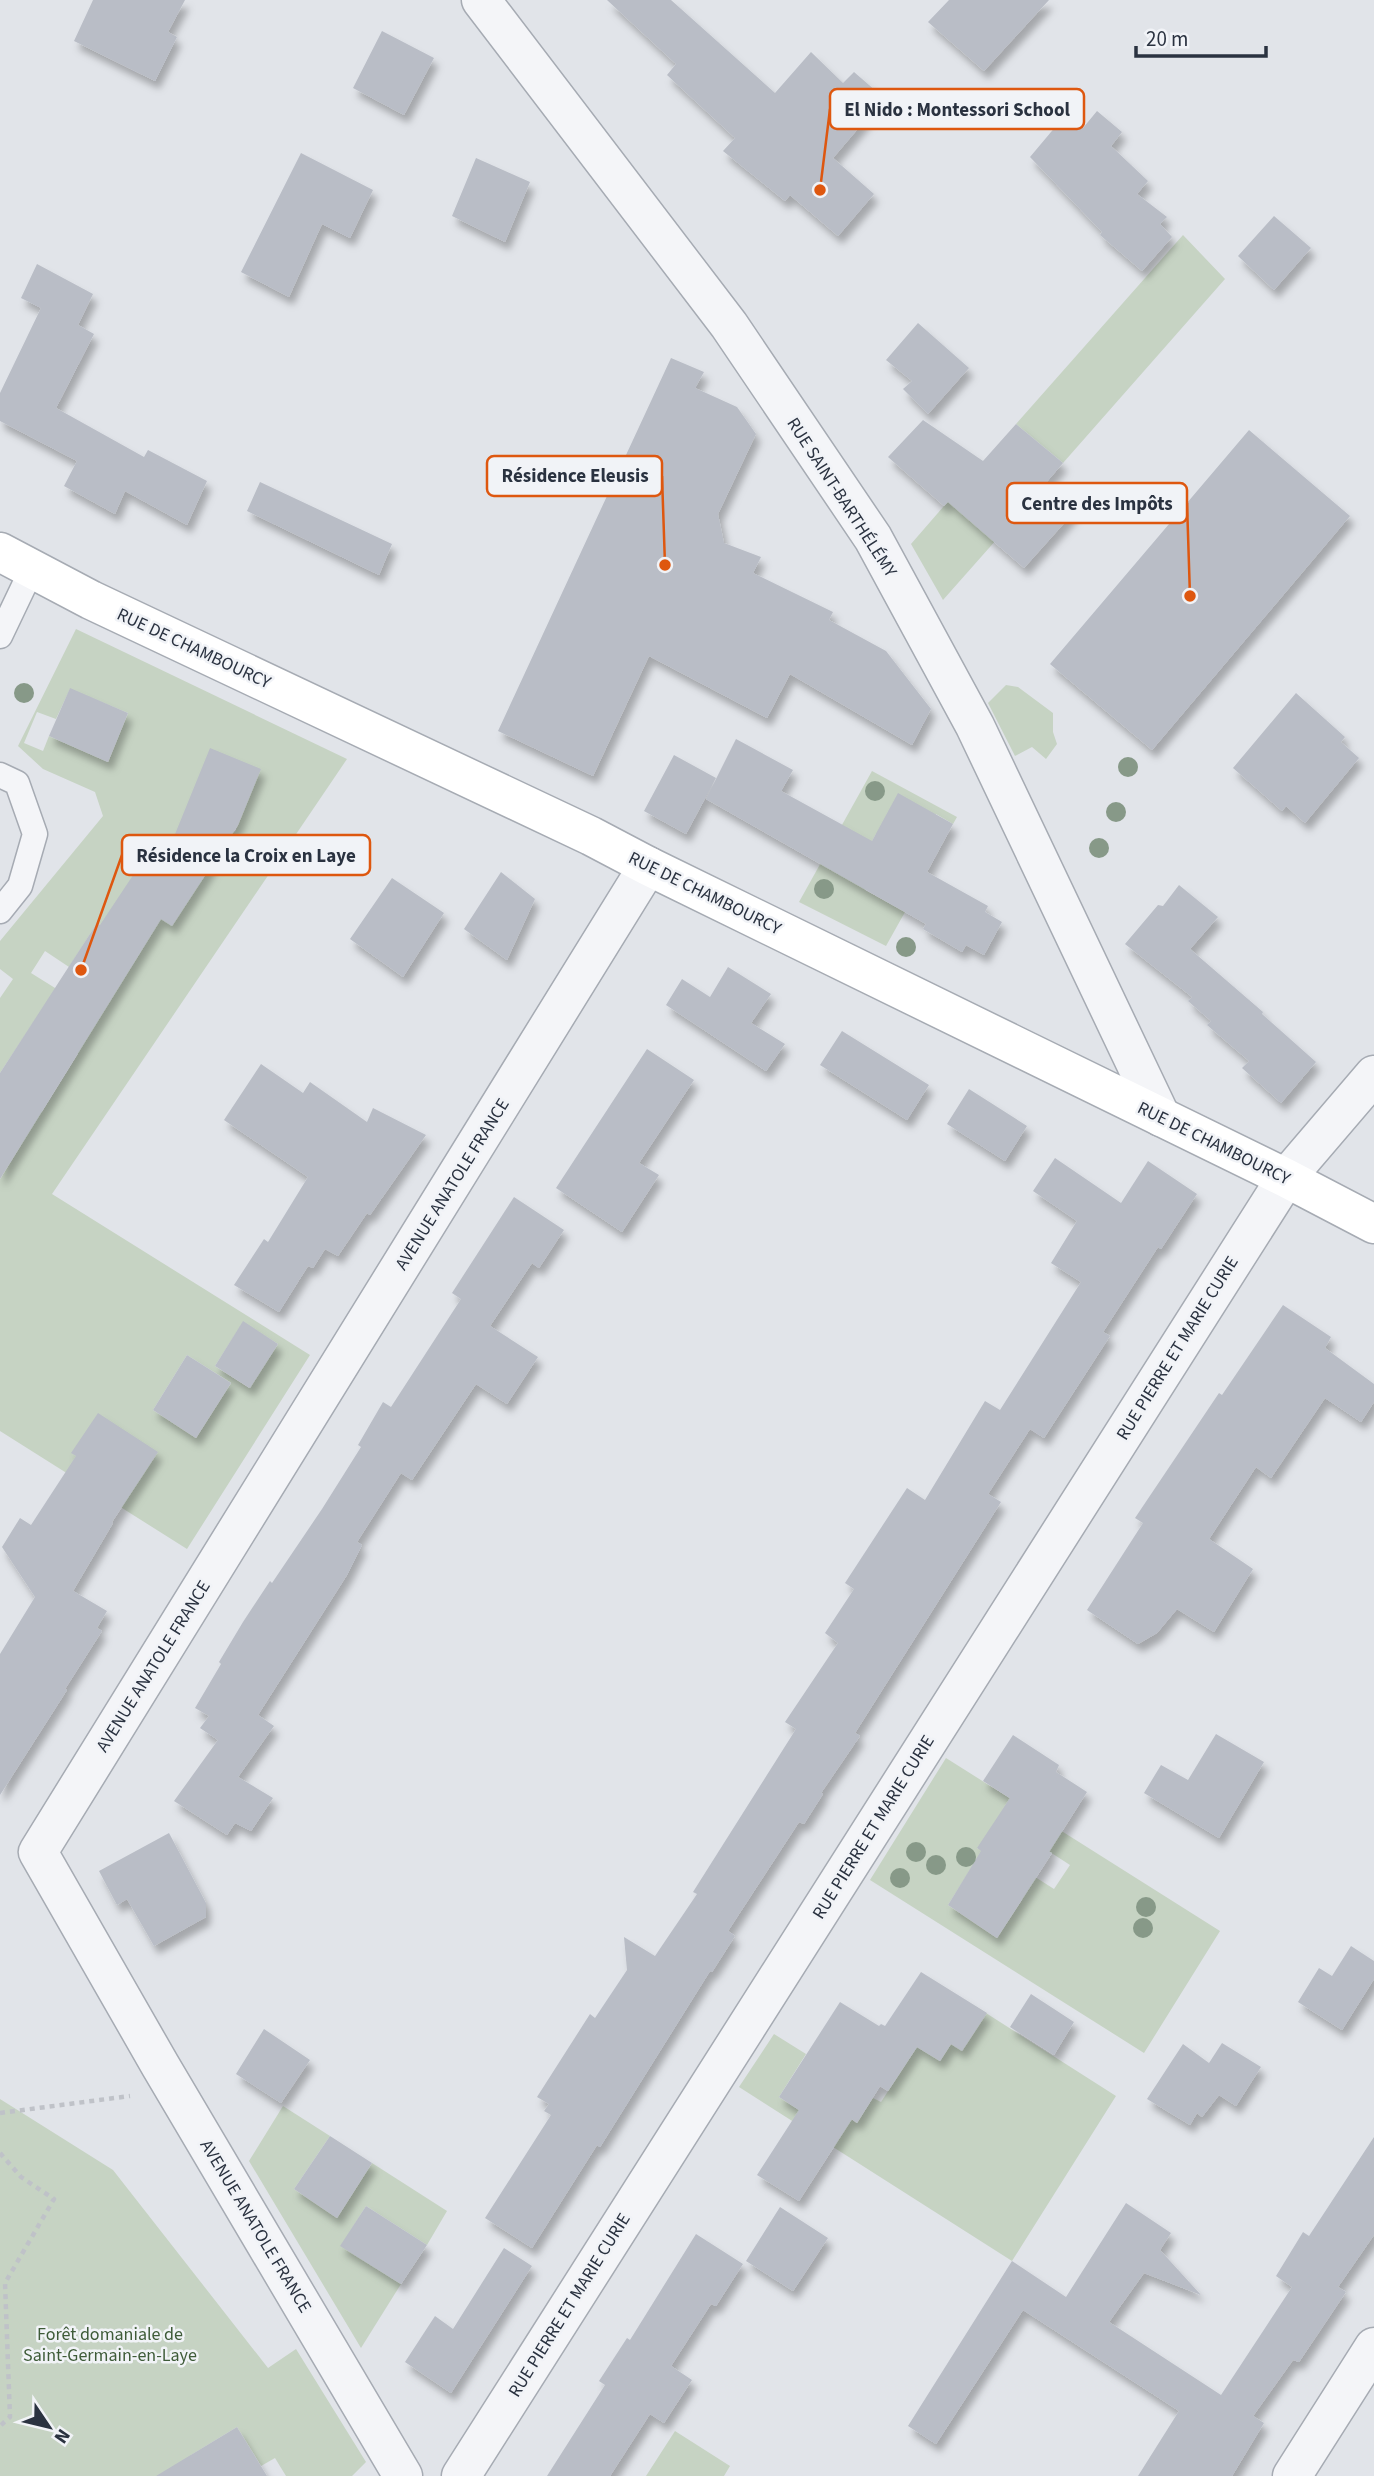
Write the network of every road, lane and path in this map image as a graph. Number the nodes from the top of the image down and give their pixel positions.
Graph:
1 (481, 0) edge
2 (16, 561) edge
3 (0, 636) edge
4 (0, 775) edge
5 (648, 866) junction
6 (0, 911) edge
7 (1374, 1074) edge
8 (1161, 1117) junction
9 (1286, 1178) junction
10 (1374, 1224) edge
11 (176, 2090) junction
12 (0, 2113) edge
13 (0, 2153) edge
14 (1374, 2347) edge
15 (0, 2426) edge
16 (403, 2476) edge
17 (461, 2476) edge
18 (1292, 2476) edge

1 - 8 street, RUE SAINT-BARTHÉLÉMY
2 - 3 lane, RUE DE CHAMBOURCY
2 - 5 street, RUE DE CHAMBOURCY
4 - 6 lane
5 - 8 street, RUE DE CHAMBOURCY
5 - 11 street, AVENUE ANATOLE FRANCE
7 - 9 street, RUE PIERRE ET MARIE CURIE
8 - 9 street, RUE DE CHAMBOURCY
9 - 10 street, RUE DE CHAMBOURCY
9 - 17 street, RUE PIERRE ET MARIE CURIE
11 - 12 path
11 - 16 street, AVENUE ANATOLE FRANCE
13 - 15 path
14 - 18 street

